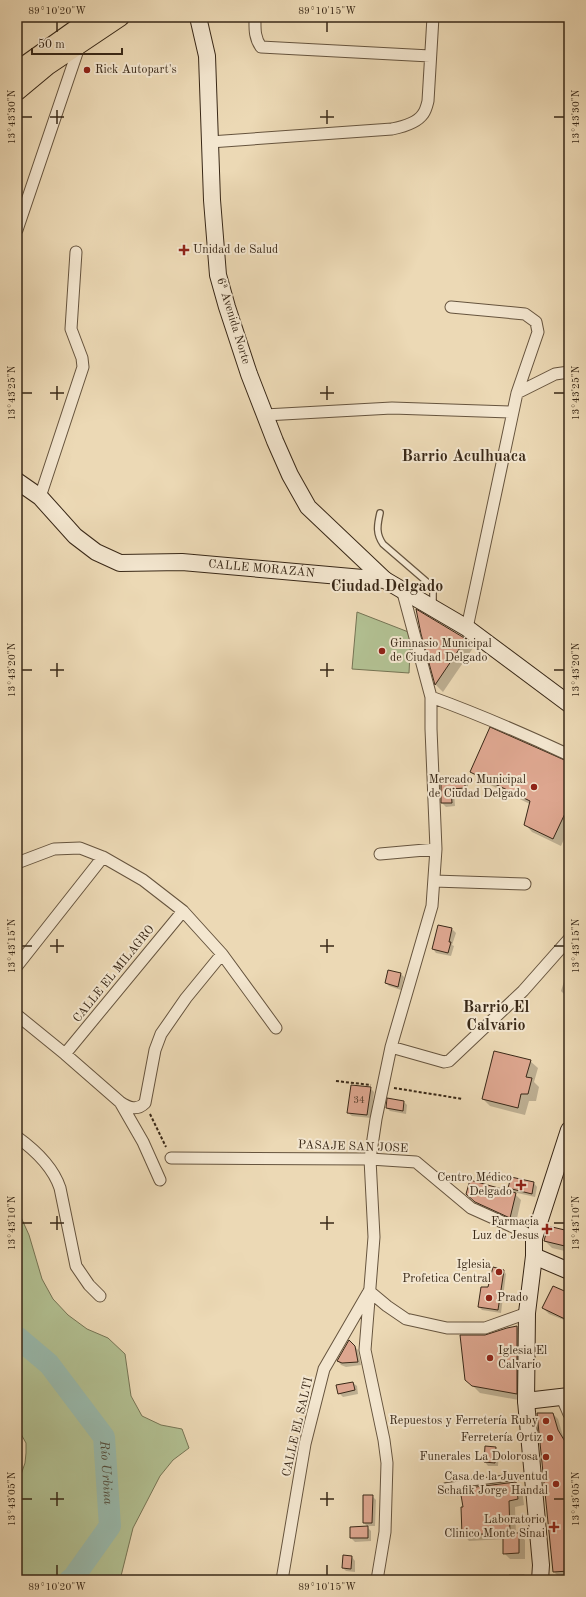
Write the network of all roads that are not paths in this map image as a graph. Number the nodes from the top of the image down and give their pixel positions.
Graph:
1 (93, 17) edge
2 (120, 17) edge
3 (198, 17) edge
4 (255, 17) edge
5 (433, 17) edge
6 (81, 44) junction
7 (430, 56) junction
8 (17, 71) edge
9 (17, 90) edge
10 (210, 142) junction
11 (17, 230) edge
12 (76, 252) dead end
13 (451, 307) dead end
14 (569, 372) edge
15 (517, 393) junction
16 (513, 412) junction
17 (265, 414) junction
18 (17, 481) edge
19 (40, 497) junction
20 (380, 513) dead end
21 (385, 580) junction
22 (402, 589) junction
23 (433, 607) junction
24 (468, 628) junction
25 (432, 697) junction
26 (569, 704) edge
27 (569, 755) edge
28 (436, 849) junction
29 (380, 854) dead end
30 (103, 857) junction
31 (17, 863) edge
32 (434, 881) junction
33 (525, 884) dead end
34 (183, 911) junction
35 (569, 939) edge
36 (222, 954) junction
37 (17, 966) edge
38 (17, 1015) edge
39 (276, 1028) dead end
40 (391, 1047) junction
41 (65, 1054) junction
42 (120, 1102) junction
43 (569, 1130) edge
44 (17, 1137) edge
45 (171, 1158) road end
46 (370, 1159) junction
47 (160, 1180) dead end
48 (534, 1238) junction
49 (534, 1256) junction
50 (569, 1270) edge
51 (369, 1291) junction
52 (100, 1296) dead end
53 (527, 1313) junction
54 (566, 1397) edge
55 (526, 1401) junction
56 (569, 1414) edge
57 (533, 1475) junction
58 (446, 1486) dead end
59 (282, 1580) edge
60 (378, 1580) edge
61 (540, 1580) edge

1 - 8 main road
2 - 6 main road
3 - 10 main road, 6ª Avenida Norte
4 - 7 street
5 - 7 street
6 - 9 main road
6 - 11 street
7 - 10 street
10 - 17 main road, 6ª Avenida Norte
12 - 19 street
13 - 15 street
14 - 15 street
15 - 16 street
16 - 17 street
16 - 24 street
17 - 21 main road, 6ª Avenida Norte
18 - 19 main road, CALLE MORAZÁN
19 - 21 main road, CALLE MORAZÁN
20 - 23 lane
21 - 22 main road, CALLE MORAZÁN
22 - 23 main road, CALLE MORAZÁN
22 - 25 street
23 - 24 main road, CALLE MORAZÁN
24 - 26 main road, CALLE MORAZÁN
25 - 27 street
25 - 28 street
28 - 29 street
28 - 32 street
30 - 31 street
30 - 34 street
30 - 37 street
32 - 33 street
32 - 40 street
34 - 36 street
34 - 41 street, CALLE EL MILAGRO
35 - 40 street
36 - 39 street
36 - 42 street
38 - 41 street
40 - 46 street
41 - 42 street
42 - 47 street
43 - 48 main road
44 - 52 street
45 - 46 street, PASAJE SAN JOSE
46 - 48 street, PASAJE SAN JOSE
46 - 51 street
48 - 49 main road
49 - 50 main road
49 - 53 main road
51 - 53 street
51 - 59 street, CALLE EL SALTI
51 - 60 street
53 - 55 main road
54 - 55 main road
54 - 56 street
55 - 57 main road
57 - 58 lane
57 - 61 main road

